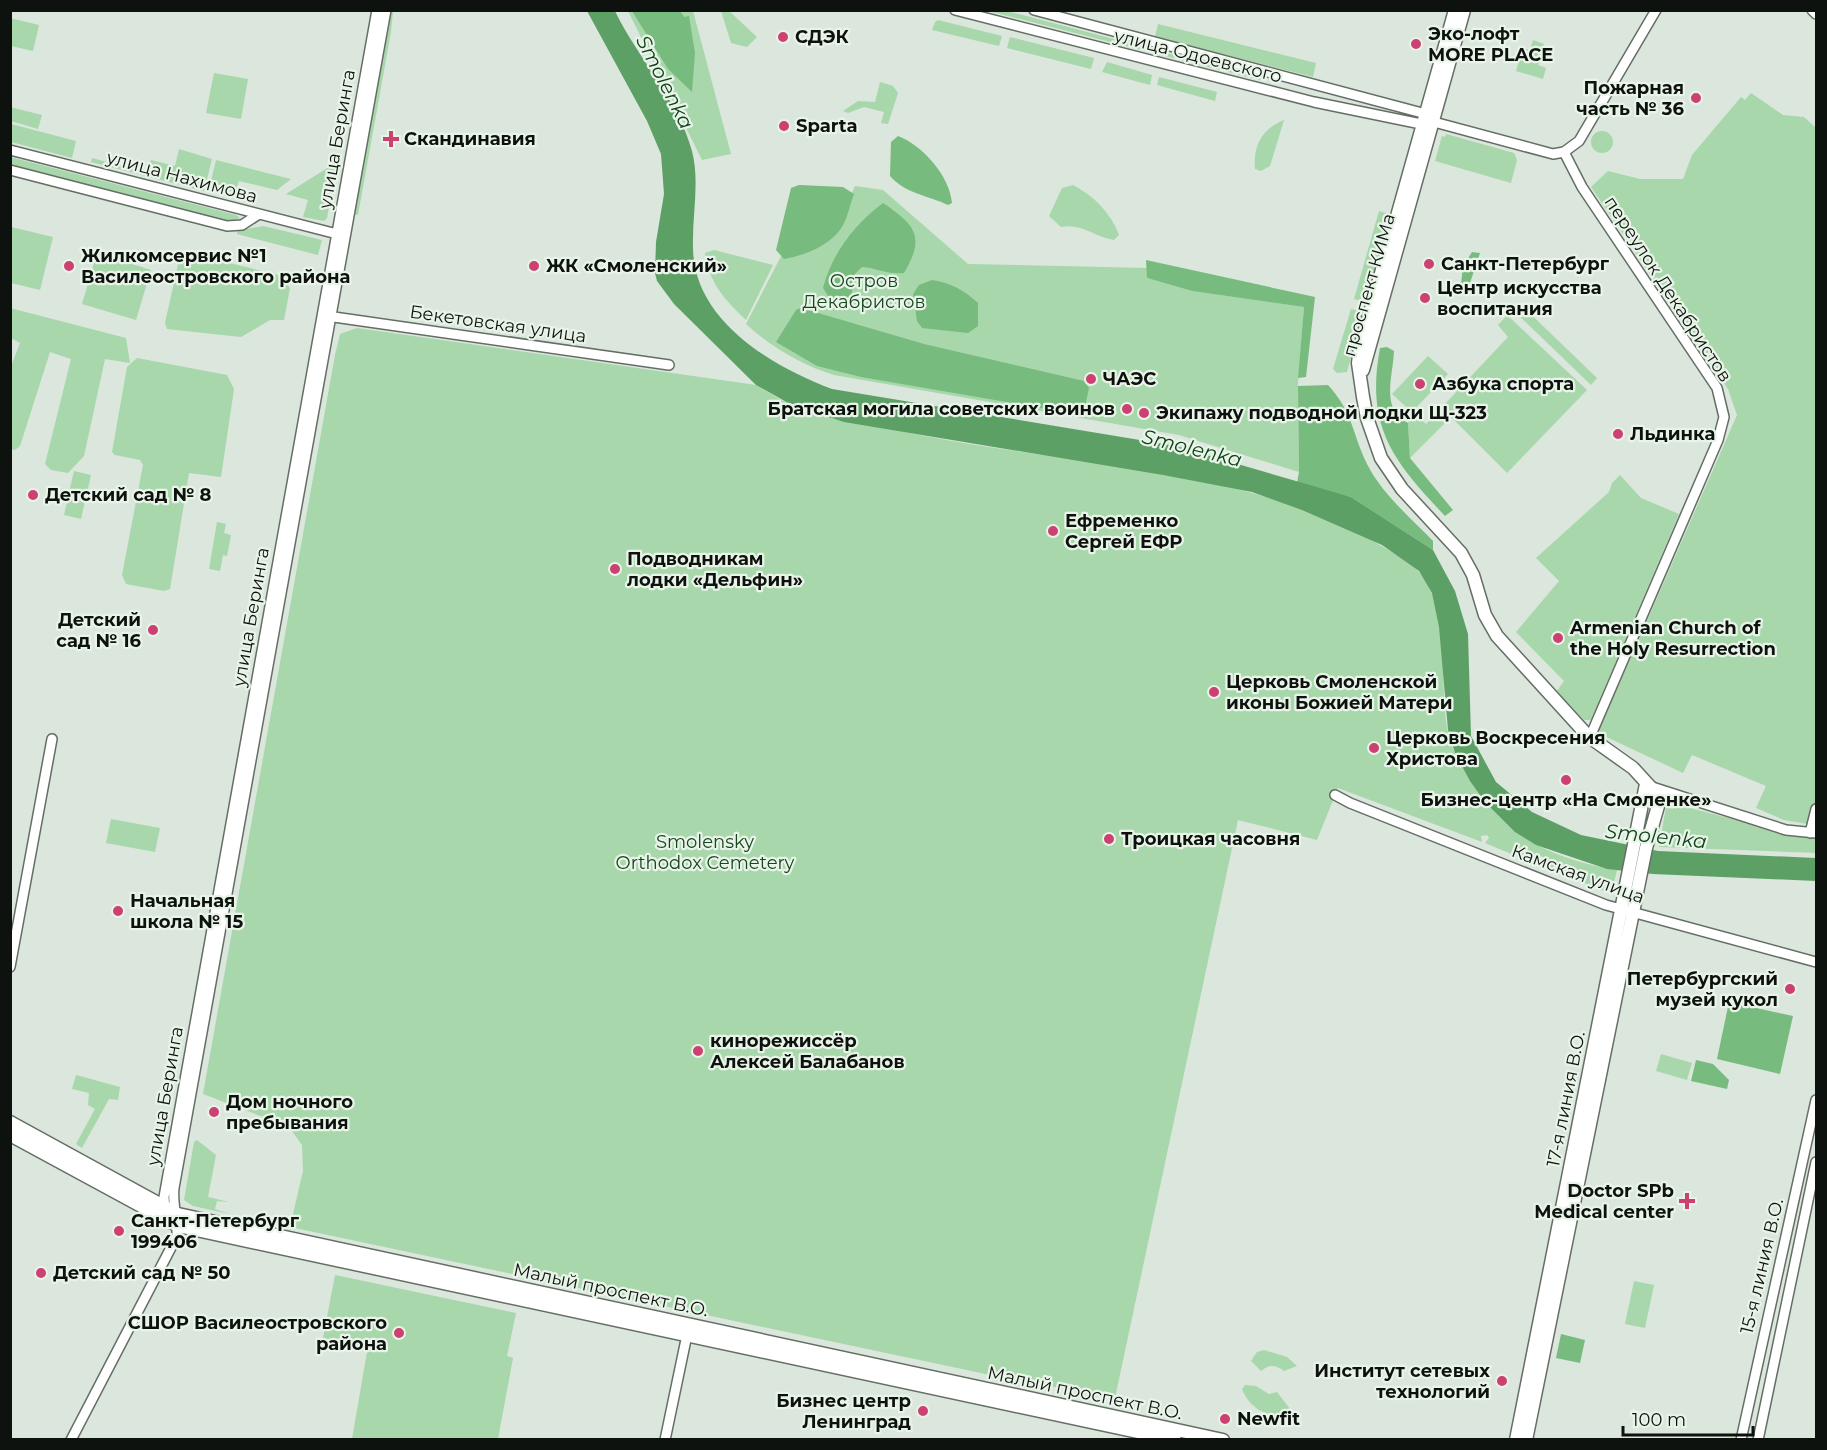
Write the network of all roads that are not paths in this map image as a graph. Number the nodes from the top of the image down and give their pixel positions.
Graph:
1 (377, 10) edge
2 (386, 10) edge
3 (955, 10) edge
4 (1034, 10) edge
5 (1455, 10) edge
6 (1464, 10) edge
7 (1656, 10) edge
8 (1812, 10) edge
9 (978, 14) edge
10 (1816, 14) edge
11 (1270, 72) junction
12 (1265, 90) junction
13 (1428, 121) junction
14 (10, 150) edge
15 (1564, 152) junction
16 (10, 170) edge
17 (259, 214) junction
18 (341, 235) junction
19 (327, 316) junction
20 (669, 365) dead end
21 (1588, 736) junction
22 (52, 740) dead end
23 (1646, 784) junction
24 (1335, 795) dead end
25 (1816, 809) edge
26 (1813, 833) edge
27 (1627, 911) junction
28 (1816, 962) edge
29 (10, 967) edge
30 (1816, 1100) edge
31 (10, 1122) edge
32 (10, 1135) edge
33 (1812, 1145) edge
34 (1816, 1162) edge
35 (164, 1208) junction
36 (178, 1220) junction
37 (1768, 1316) junction
38 (1782, 1320) junction
39 (688, 1330) junction
40 (71, 1440) edge
41 (665, 1440) edge
42 (1175, 1440) edge
43 (1223, 1440) edge
44 (1516, 1440) edge
45 (1526, 1440) edge
46 (1741, 1440) edge
47 (1758, 1440) edge

1 - 18 street, улица Беринга
2 - 18 street, улица Беринга
3 - 9 street, улица Одоевского
4 - 11 street, улица Одоевского
5 - 13 main road, проспект КИМа
6 - 13 main road, проспект КИМа
7 - 15 street
8 - 10 street
9 - 12 street, улица Одоевского
11 - 12 street
11 - 13 street, улица Одоевского
12 - 13 street, улица Одоевского
13 - 15 street, улица Одоевского
13 - 21 main road, проспект КИМа
14 - 17 street, улица Нахимова
15 - 21 street, переулок Декабристов
16 - 17 street
17 - 18 street, улица Нахимова
18 - 19 street, улица Беринга
19 - 20 street, Бекетовская улица
19 - 35 street, улица Беринга
19 - 36 street, улица Беринга
21 - 23 main road
22 - 29 street
23 - 26 street
23 - 27 main road
24 - 27 street, Камская улица
25 - 26 street
27 - 28 street, Камская улица
27 - 44 main road, 17-я линия В.О.
27 - 45 main road
30 - 33 street, 15-я линия В.О.
31 - 35 main road, Малый проспект В.О.
32 - 36 main road, Малый проспект В.О.
33 - 37 street, 15-я линия В.О.
34 - 38 street
35 - 36 main road, Малый проспект В.О.
36 - 39 main road, Малый проспект В.О.
36 - 40 street, улица Беринга
37 - 38 street
37 - 46 street, 15-я линия В.О.
38 - 47 street
39 - 41 street
39 - 42 main road, Малый проспект В.О.
39 - 43 main road, Малый проспект В.О.

